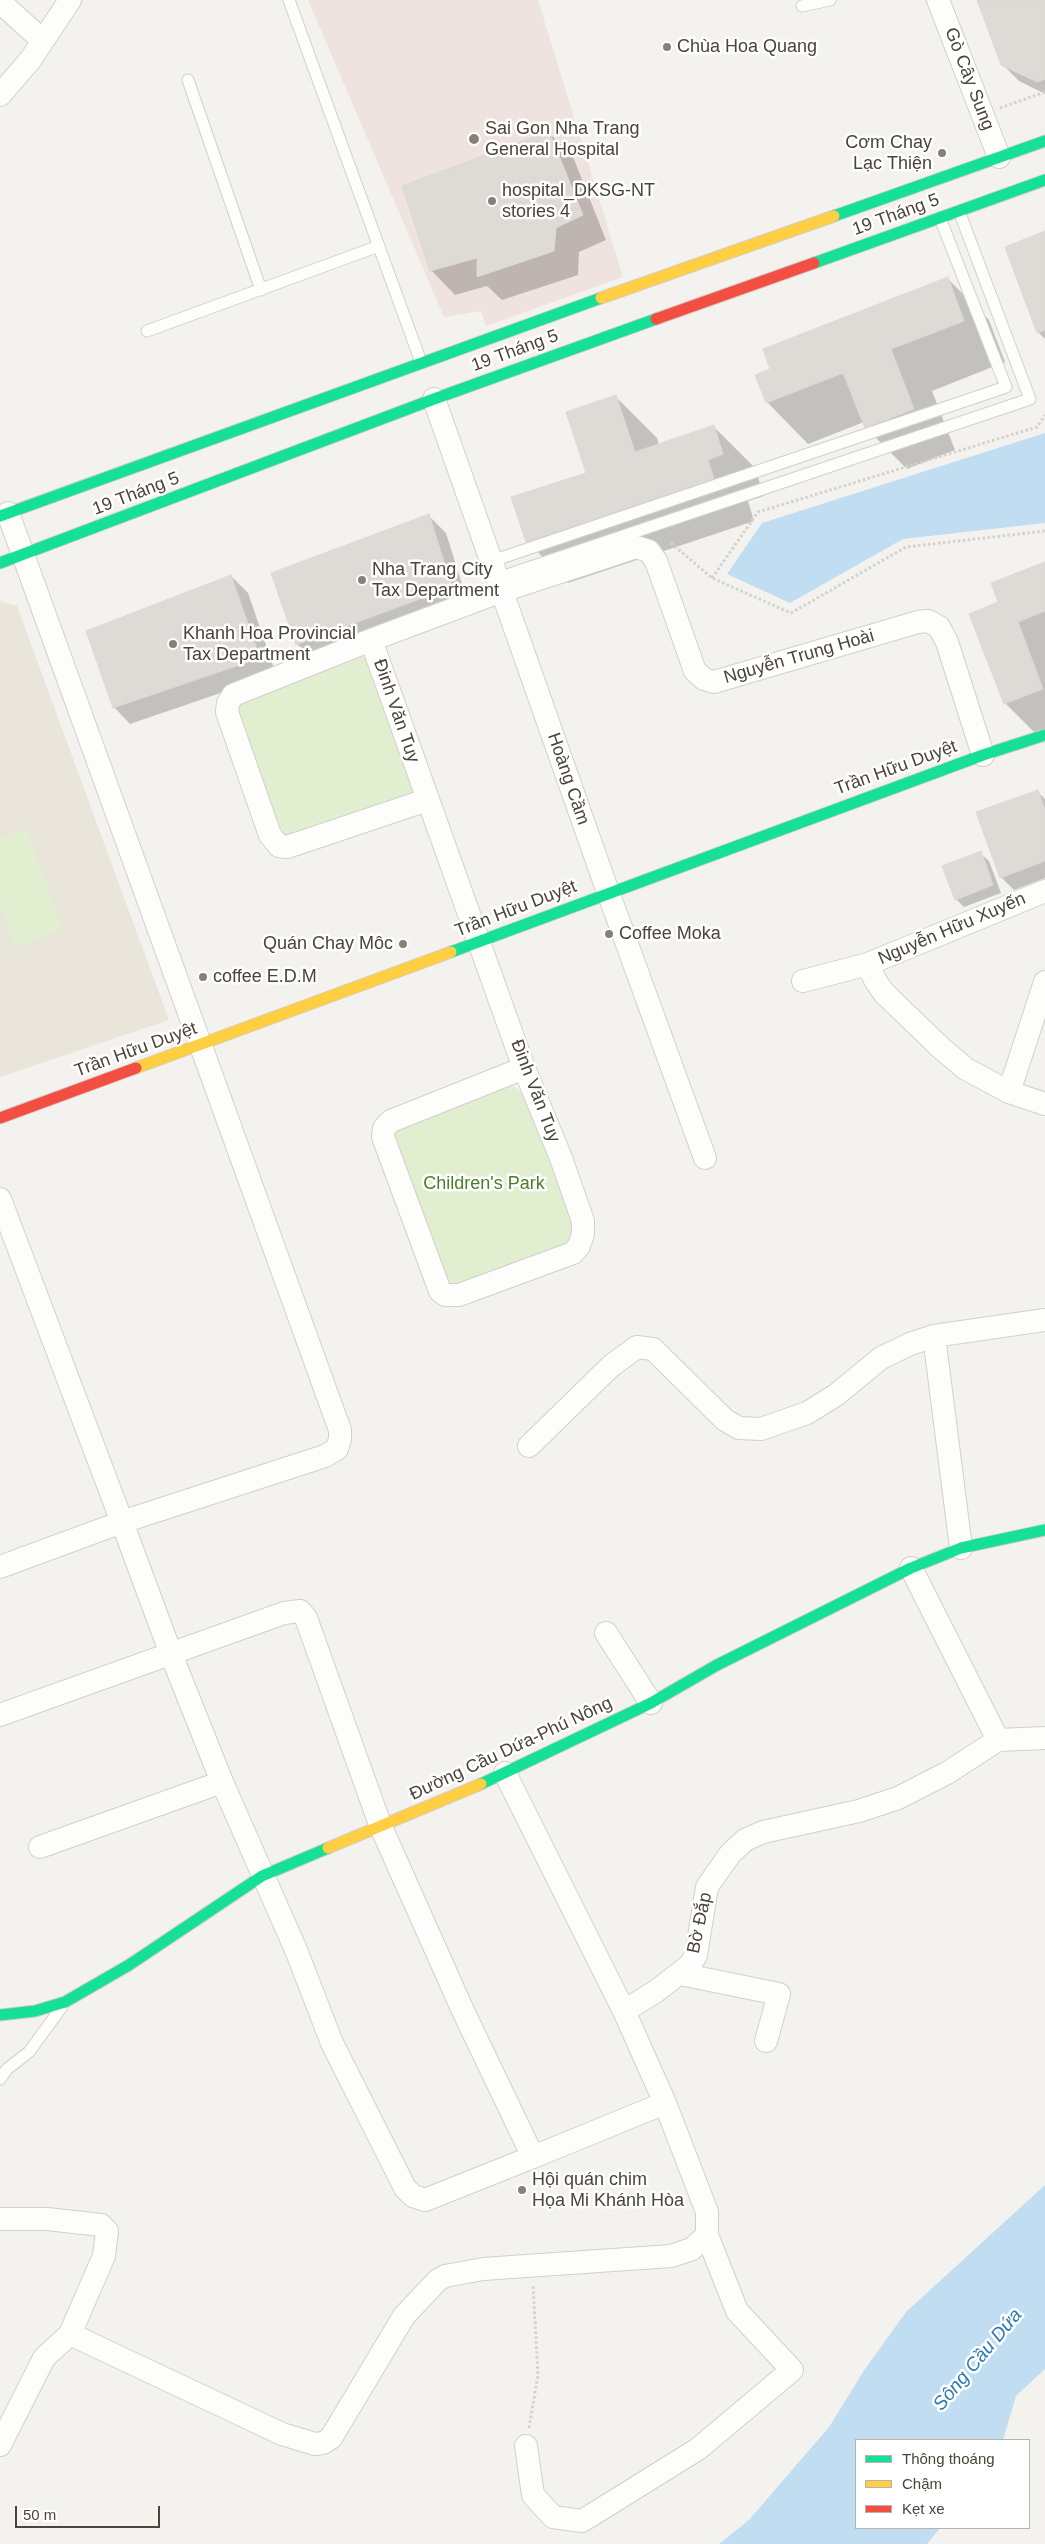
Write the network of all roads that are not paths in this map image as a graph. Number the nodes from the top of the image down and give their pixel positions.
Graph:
1 (70, 0) edge
2 (289, 0) edge
3 (830, 0) edge
4 (938, 0) edge
5 (0, 2) edge
6 (802, 6) dead end
7 (43, 41) junction
8 (188, 80) dead end
9 (0, 95) edge
10 (1045, 141) edge
11 (1001, 162) junction
12 (1045, 180) edge
13 (959, 211) junction
14 (940, 218) junction
15 (379, 246) junction
16 (261, 290) junction
17 (147, 331) dead end
18 (423, 367) junction
19 (433, 394) junction
20 (4, 514) edge
21 (24, 555) junction
22 (0, 563) edge
23 (497, 577) junction
24 (371, 640) junction
25 (1045, 735) edge
26 (983, 755) junction
27 (427, 800) junction
28 (1045, 891) edge
29 (608, 892) junction
30 (480, 941) junction
31 (868, 964) junction
32 (803, 981) dead end
33 (1045, 982) edge
34 (199, 1046) junction
35 (524, 1068) junction
36 (1009, 1092) junction
37 (1045, 1104) edge
38 (0, 1118) edge
39 (704, 1158) dead end
40 (0, 1199) edge
41 (6, 1237) edge
42 (1045, 1320) edge
43 (934, 1336) junction
44 (529, 1446) dead end
45 (122, 1522) junction
46 (1045, 1530) edge
47 (961, 1548) junction
48 (0, 1566) edge
49 (911, 1568) junction
50 (606, 1633) dead end
51 (171, 1654) junction
52 (651, 1703) junction
53 (0, 1715) edge
54 (1045, 1738) edge
55 (998, 1740) junction
56 (505, 1773) junction
57 (222, 1782) junction
58 (381, 1827) junction
59 (40, 1847) dead end
60 (262, 1876) junction
61 (680, 1974) junction
62 (64, 2002) junction
63 (624, 2010) junction
64 (0, 2015) edge
65 (766, 2041) dead end
66 (0, 2079) edge
67 (665, 2103) junction
68 (533, 2157) junction
69 (0, 2219) edge
70 (707, 2235) junction
71 (70, 2334) junction
72 (0, 2445) edge
73 (526, 2446) road end

1 - 7 street
2 - 15 lane
3 - 6 lane
4 - 11 street, Gò Cây Sung
5 - 7 street
7 - 9 street
8 - 16 lane
10 - 11 street, 19 Tháng 5
11 - 18 street, 19 Tháng 5
12 - 13 street, 19 Tháng 5
13 - 14 street, 19 Tháng 5
13 - 23 lane
14 - 19 street, 19 Tháng 5
14 - 23 lane
15 - 16 lane
15 - 18 lane
16 - 17 lane
18 - 20 street, 19 Tháng 5
19 - 21 street, 19 Tháng 5
19 - 23 street, Hoàng Cầm
20 - 21 street
21 - 22 street, 19 Tháng 5
21 - 34 street
23 - 24 street
23 - 26 street, Nguyễn Trung Hoài
23 - 29 street, Hoàng Cầm
24 - 27 street, Đinh Văn Tuy
24 - 27 street
25 - 26 street, Trần Hữu Duyệt
26 - 29 street, Trần Hữu Duyệt
27 - 30 street, Đinh Văn Tuy
28 - 31 street, Nguyễn Hữu Xuyến
29 - 30 street, Trần Hữu Duyệt
29 - 39 street, Hoàng Cầm
30 - 34 street, Trần Hữu Duyệt
30 - 35 street, Đinh Văn Tuy
31 - 32 street
31 - 36 street, Nguyễn Hữu Xuyến
33 - 36 street
34 - 38 street, Trần Hữu Duyệt
34 - 45 street
35 - 35 street, Đinh Văn Tuy
36 - 37 street, Nguyễn Hữu Xuyến
40 - 41 street
41 - 45 street
42 - 43 street
43 - 44 street
43 - 47 street
45 - 48 street
45 - 51 street
46 - 47 street, Đường Cầu Dứa-Phú Nông
47 - 49 street, Đường Cầu Dứa-Phú Nông
49 - 52 street, Đường Cầu Dứa-Phú Nông
49 - 55 street
50 - 52 street
51 - 53 street
51 - 57 street
51 - 58 street
52 - 56 street, Đường Cầu Dứa-Phú Nông
54 - 55 street
55 - 61 street, Bờ Đắp
56 - 58 street, Đường Cầu Dứa-Phú Nông
56 - 63 street
57 - 59 street
57 - 60 street
58 - 60 street, Đường Cầu Dứa-Phú Nông
58 - 68 street
60 - 62 street, Đường Cầu Dứa-Phú Nông
60 - 68 street
61 - 63 street, Bờ Đắp
61 - 65 street
62 - 64 street, Đường Cầu Dứa-Phú Nông
62 - 66 lane
63 - 67 street
67 - 68 street
67 - 70 street
69 - 71 street
70 - 71 street
70 - 73 street
71 - 72 street

